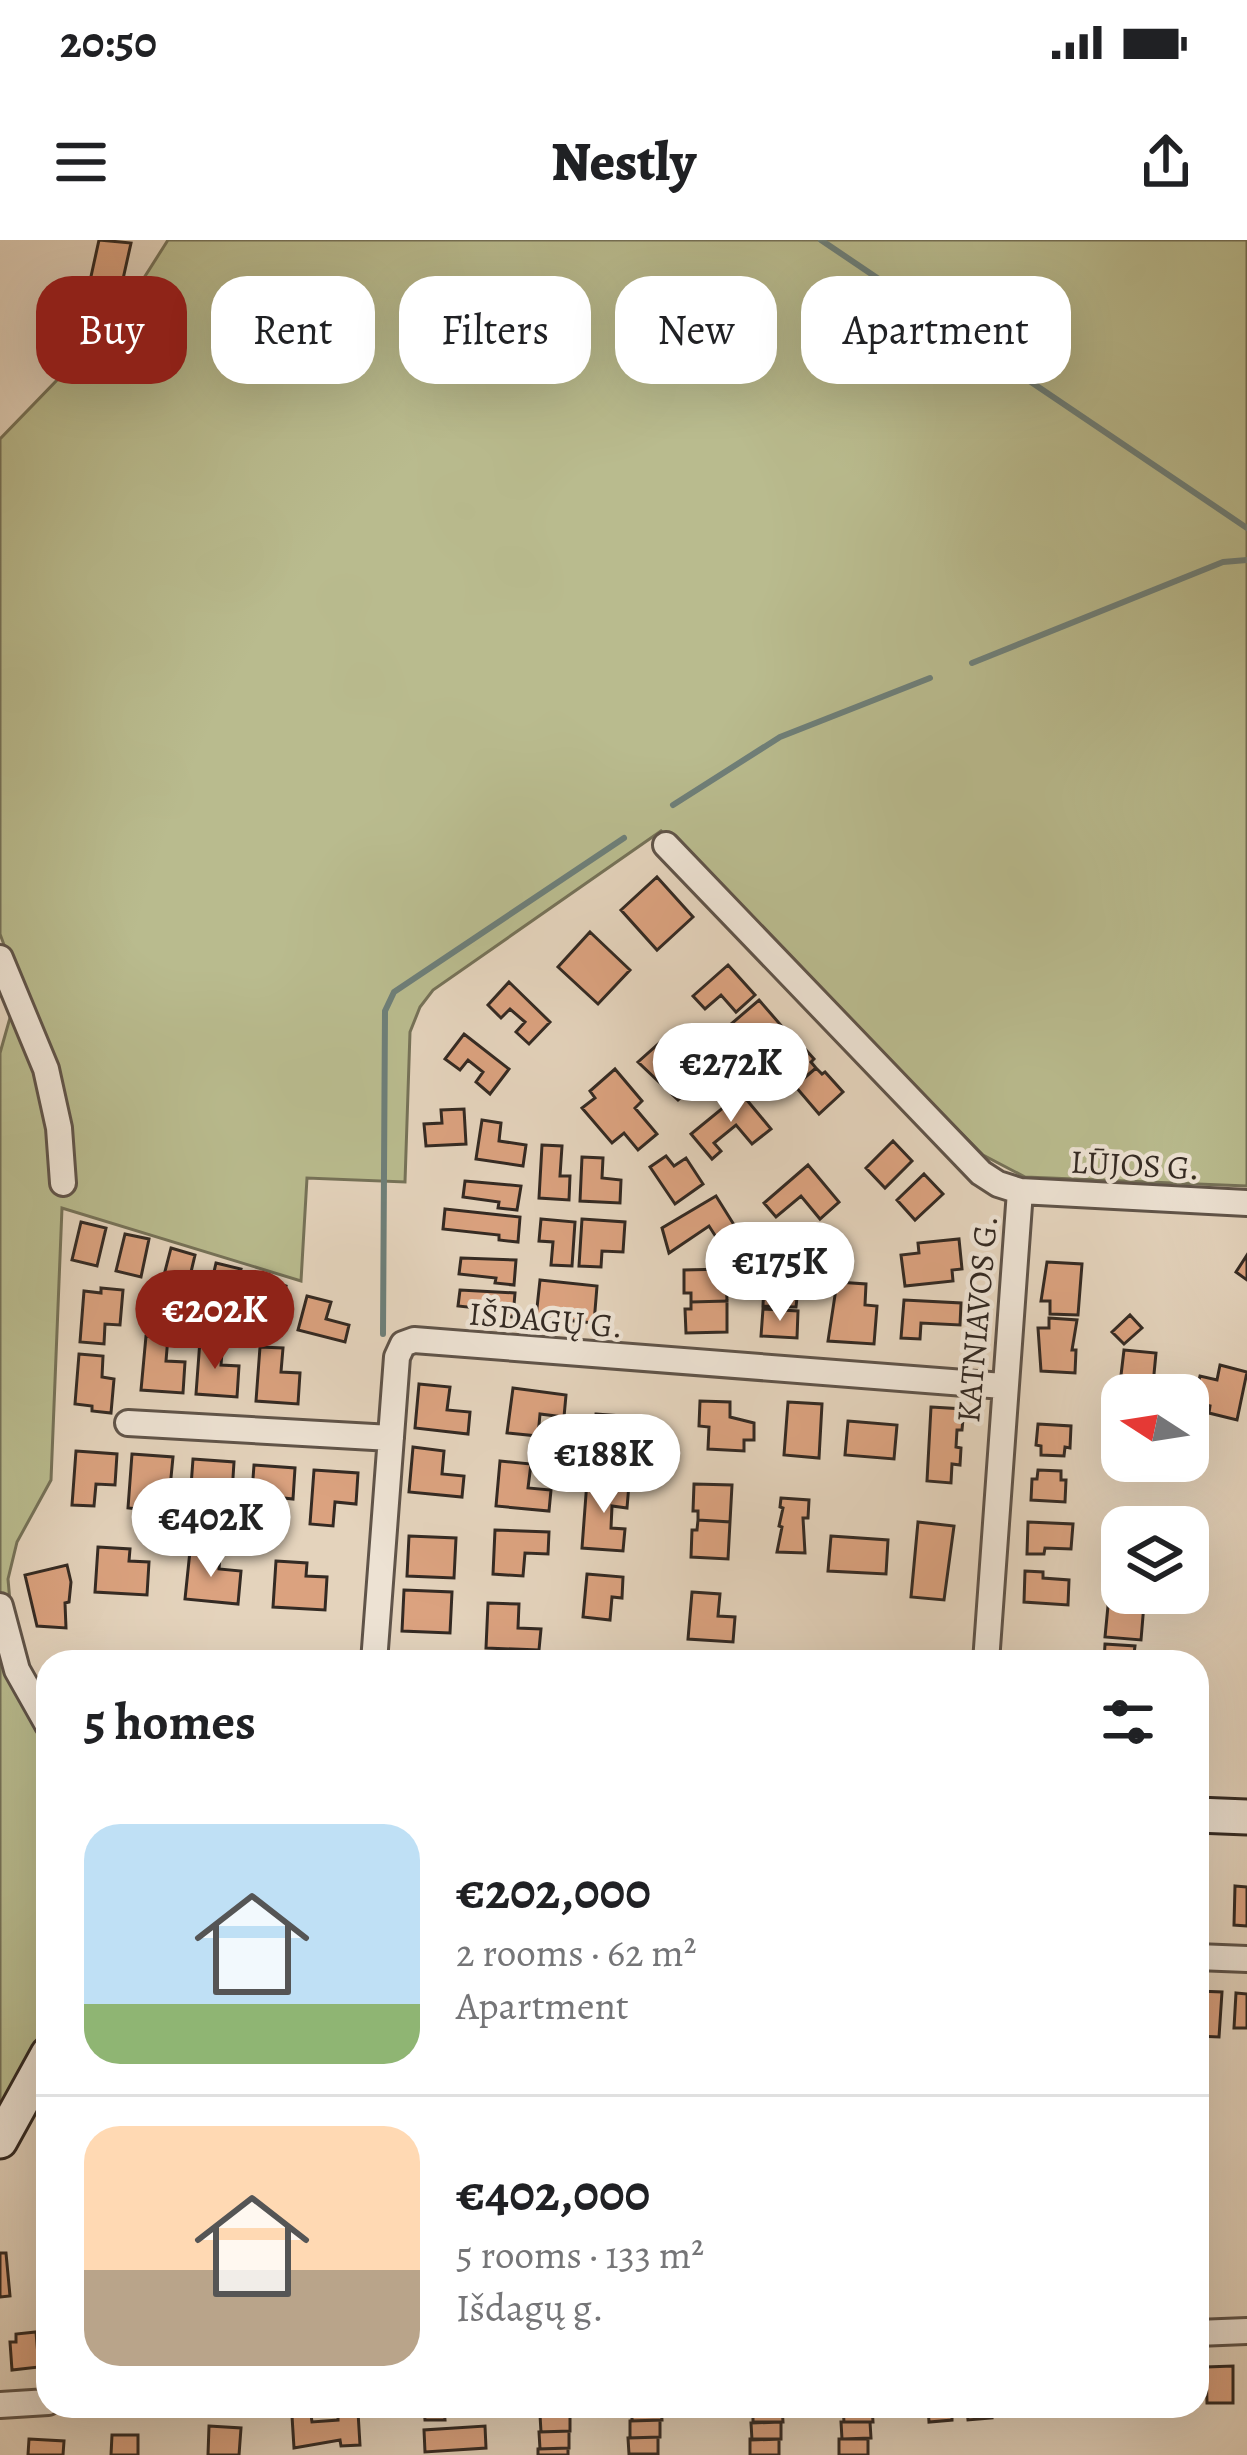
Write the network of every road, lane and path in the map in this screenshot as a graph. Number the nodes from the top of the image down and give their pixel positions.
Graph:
1 (666, 845) dead end
2 (0, 958) edge
3 (63, 1183) dead end
4 (1020, 1190) junction
5 (1247, 1203) edge
6 (1003, 1386) junction
7 (128, 1423) dead end
8 (391, 1438) junction
9 (0, 1606) edge
10 (375, 1650) edge
11 (987, 1650) edge
12 (36, 1704) edge
13 (1209, 1815) edge
14 (1247, 1817) edge
15 (1209, 1958) edge
16 (1247, 1960) edge
17 (36, 2076) edge
18 (0, 2141) edge
19 (1247, 2331) edge
20 (1209, 2333) edge
21 (36, 2403) edge
22 (0, 2405) edge

1 - 4 street, KATNIAVOS G.
2 - 3 street
4 - 5 street, LŪJOS G.
4 - 6 street, KATNIAVOS G.
6 - 8 street, IŠDAGŲ G.
6 - 11 street, KATNIAVOS G.
7 - 8 street
8 - 10 street, IŠDAGŲ G.
9 - 12 street
13 - 14 main road
15 - 16 street
17 - 18 main road
19 - 20 street
21 - 22 street

